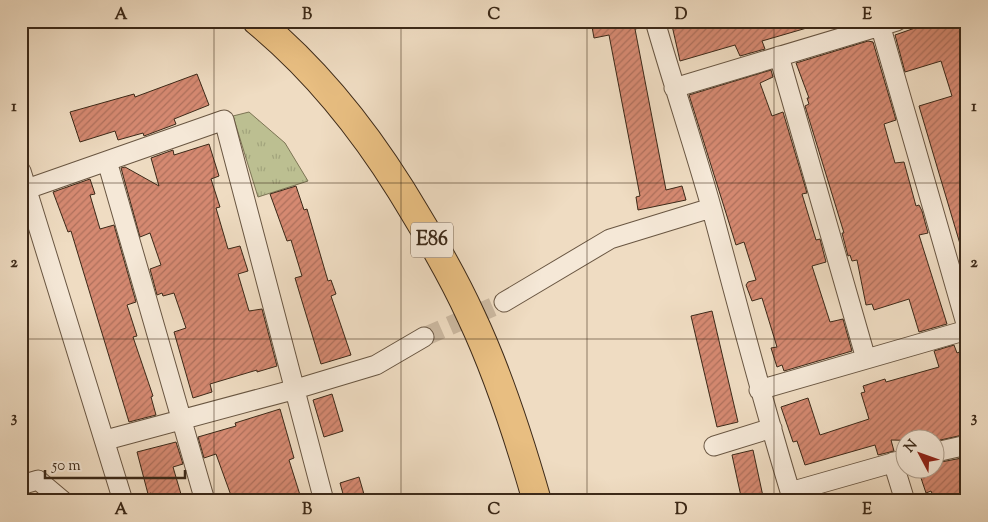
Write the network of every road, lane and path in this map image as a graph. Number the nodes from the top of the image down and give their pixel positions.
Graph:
1 (256, 21) edge
2 (655, 21) edge
3 (885, 23) edge
4 (779, 56) junction
5 (674, 88) junction
6 (107, 161) junction
7 (24, 180) edge
8 (711, 208) junction
9 (504, 302) tunnel mouth
10 (967, 328) edge
11 (424, 337) tunnel mouth
12 (866, 359) junction
13 (296, 390) junction
14 (759, 390) junction
15 (180, 422) junction
16 (772, 428) junction
17 (106, 440) junction
18 (967, 445) edge
19 (714, 446) dead end
20 (946, 450) edge
21 (896, 462) edge
22 (902, 480) edge
23 (21, 485) edge
24 (791, 496) edge
25 (62, 501) edge
26 (123, 501) edge
27 (205, 501) edge
28 (324, 501) edge
29 (538, 501) edge
30 (905, 501) edge

1 - 29 highway, E86
2 - 5 street
3 - 4 street
3 - 10 street
4 - 5 street
4 - 12 street
5 - 8 street
6 - 7 street
6 - 13 street
6 - 15 street
7 - 17 street
8 - 9 street
8 - 14 street
10 - 12 street
11 - 13 street
12 - 14 street
13 - 15 street
13 - 28 street
14 - 16 street
15 - 17 street
15 - 27 street
16 - 19 street
16 - 24 street
17 - 26 street
18 - 20 street
21 - 24 street
22 - 30 street
23 - 25 street

